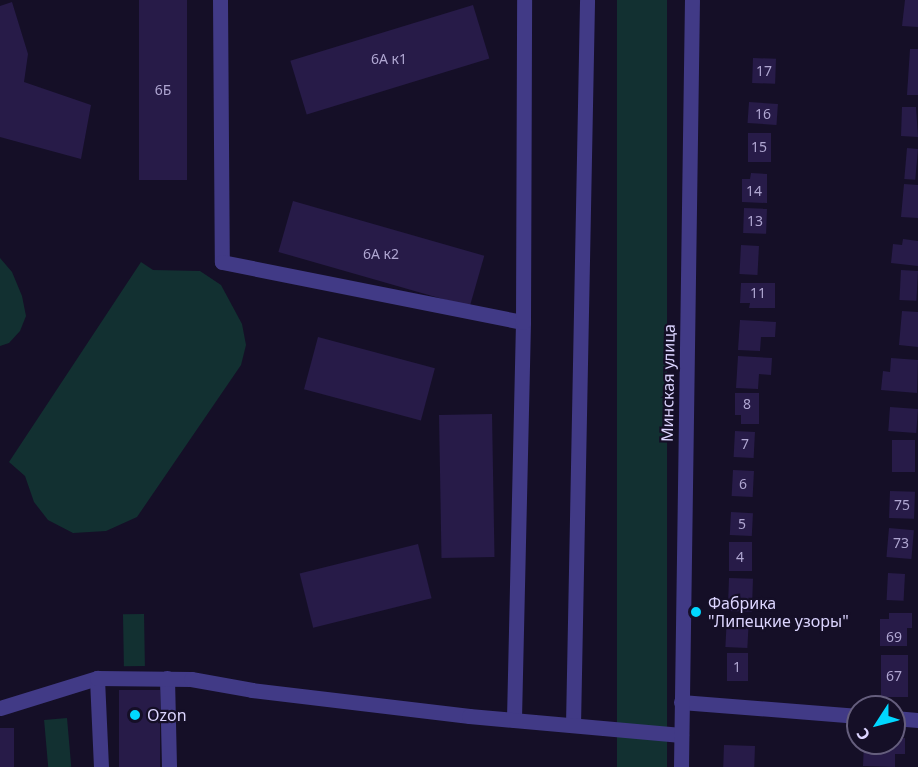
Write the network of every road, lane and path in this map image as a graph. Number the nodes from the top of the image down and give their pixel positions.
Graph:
1 (219, 0) edge
2 (524, 0) edge
3 (586, 0) edge
4 (692, 0) edge
5 (524, 322) junction
6 (97, 678) junction
7 (167, 678) junction
8 (681, 702) junction
9 (0, 708) edge
10 (846, 715) edge
11 (514, 720) junction
12 (573, 725) junction
13 (681, 735) junction
14 (101, 767) edge
15 (169, 767) edge
16 (681, 767) edge

1 - 5 street
2 - 5 street
3 - 12 street
4 - 8 street, Минская улица
5 - 11 street
6 - 7 street
6 - 9 street
6 - 14 street
7 - 11 street
7 - 15 street
8 - 10 street
8 - 13 street, Минская улица
11 - 12 street
12 - 13 street
13 - 16 street, Минская улица

